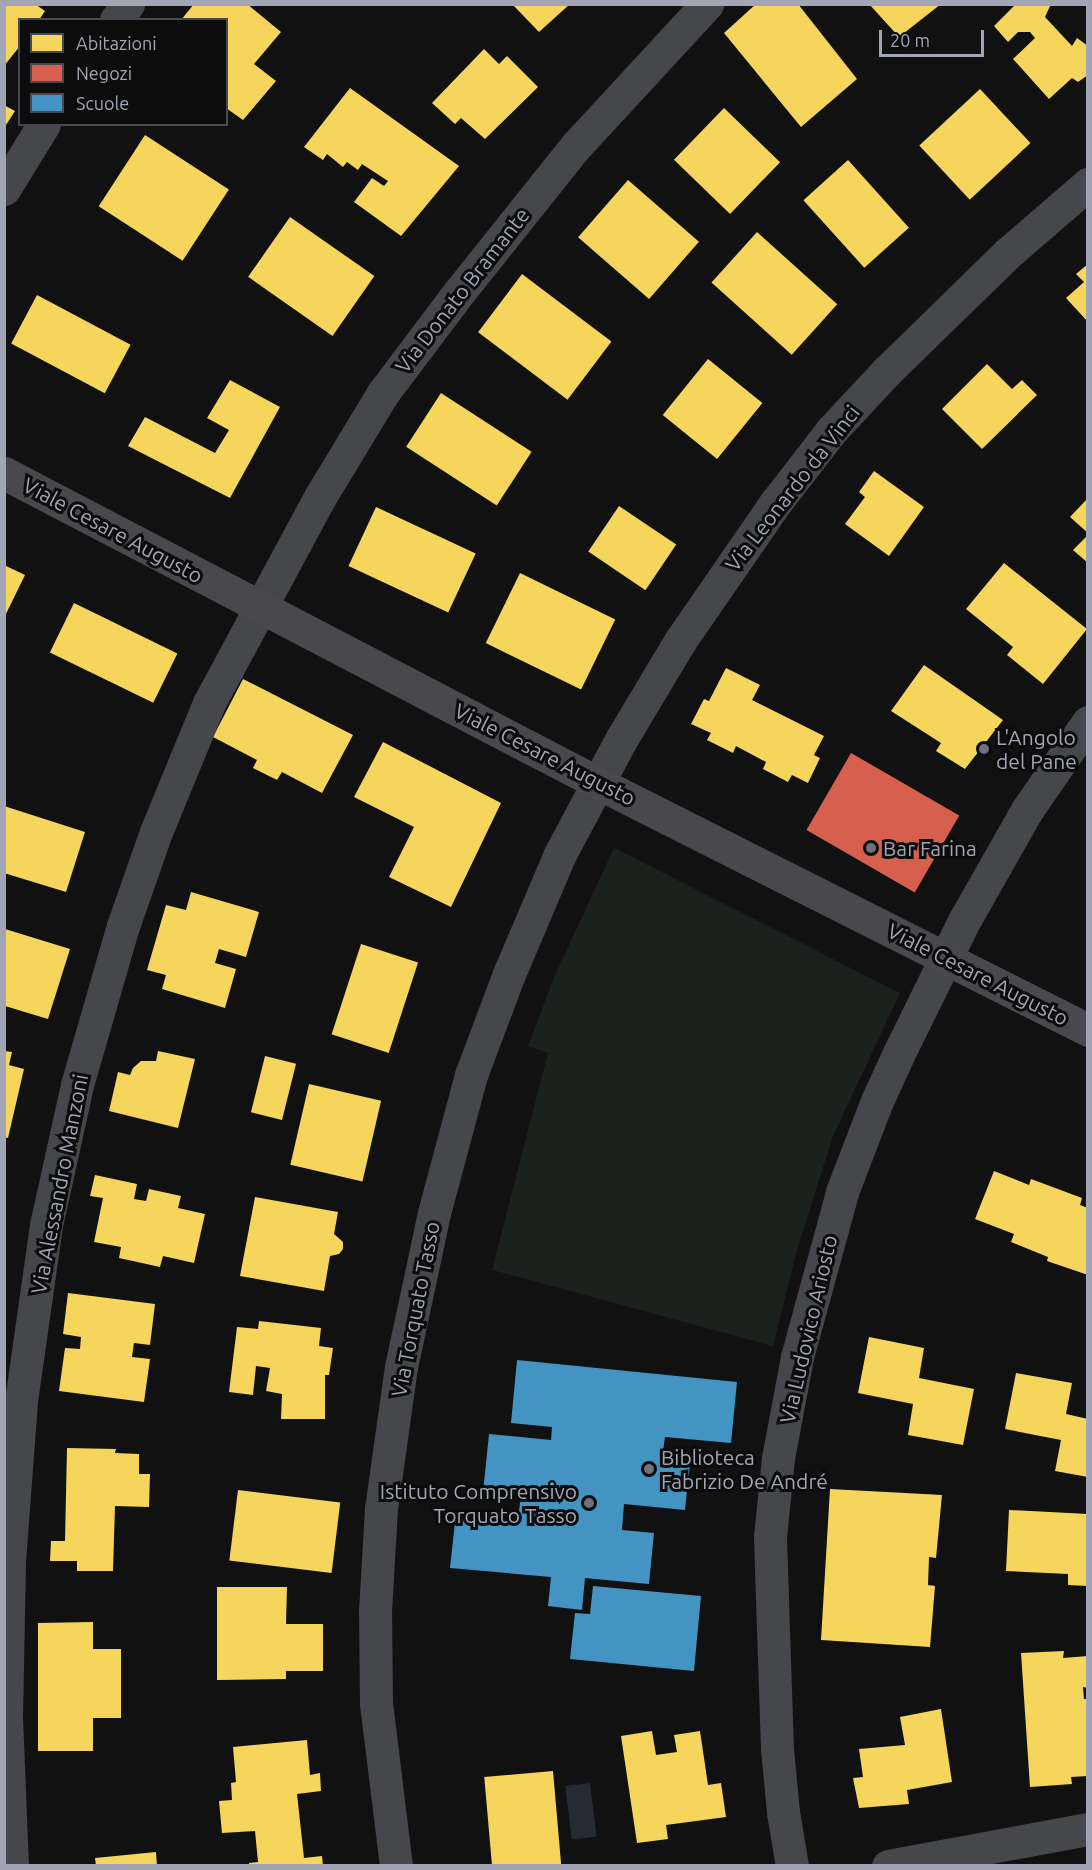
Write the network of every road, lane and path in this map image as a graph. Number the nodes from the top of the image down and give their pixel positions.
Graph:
1 (128, 4) edge
2 (707, 4) edge
3 (118, 18) edge
4 (43, 126) edge
5 (1088, 184) edge
6 (4, 189) edge
7 (4, 473) edge
8 (262, 608) junction
9 (1088, 722) edge
10 (598, 783) junction
11 (945, 957) junction
12 (1088, 1030) edge
13 (1088, 1829) edge
14 (12, 1866) edge
15 (396, 1866) edge
16 (792, 1866) edge
17 (888, 1866) edge

1 - 3 street
2 - 8 street, Via Donato Bramante
4 - 6 street
5 - 10 street, Via Leonardo da Vinci
7 - 8 main road, Viale Cesare Augusto
8 - 10 main road, Viale Cesare Augusto
8 - 14 street, Via Alessandro Manzoni
9 - 11 street, Via Ludovico Ariosto
10 - 11 main road, Viale Cesare Augusto
10 - 15 street, Via Torquato Tasso
11 - 12 main road, Viale Cesare Augusto
11 - 16 street, Via Ludovico Ariosto
13 - 17 street

